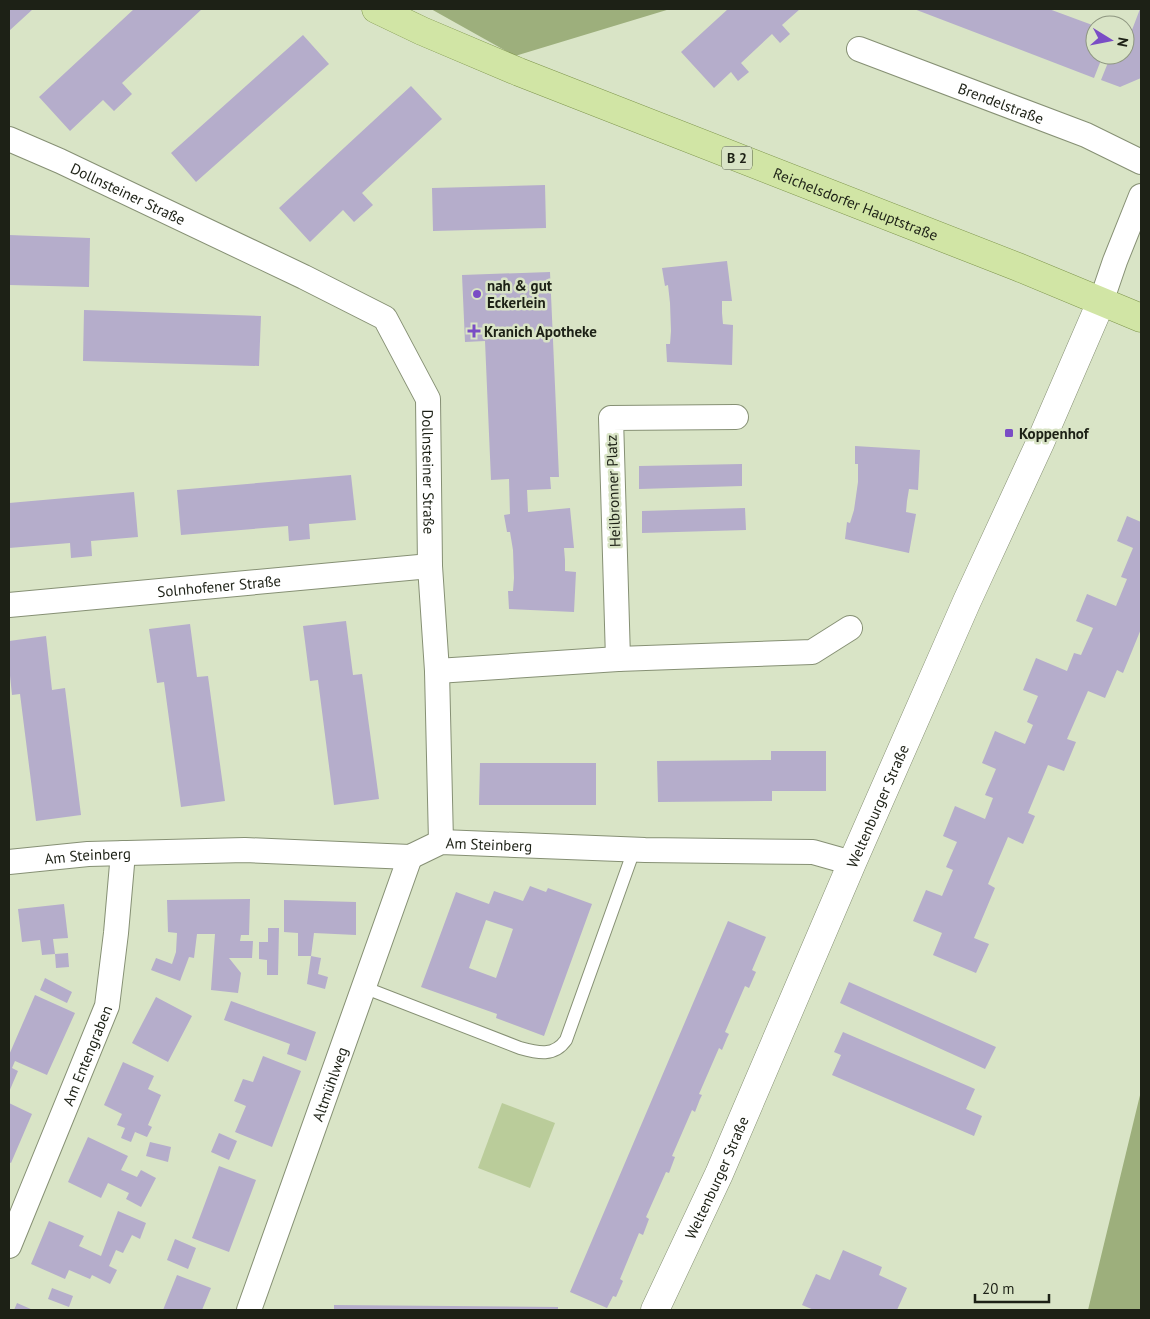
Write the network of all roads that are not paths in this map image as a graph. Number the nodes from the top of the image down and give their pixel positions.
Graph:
1 (376, 9) edge
2 (859, 49) dead end
3 (9, 139) edge
4 (1141, 162) edge
5 (1141, 196) edge
6 (1101, 302) junction
7 (1141, 318) edge
8 (736, 417) dead end
9 (430, 566) junction
10 (9, 605) edge
11 (850, 628) dead end
12 (618, 659) junction
13 (437, 671) junction
14 (441, 842) junction
15 (634, 850) junction
16 (123, 853) junction
17 (410, 856) junction
18 (9, 862) edge
19 (852, 863) junction
20 (364, 987) junction
21 (9, 1246) edge
22 (249, 1310) edge
23 (655, 1310) edge

1 - 6 main road, Reichelsdorfer Hauptstraße / B 2
2 - 4 street, Brendelstraße
3 - 9 street, Dollnsteiner Straße
5 - 6 street
6 - 7 main road, Reichelsdorfer Hauptstraße / B 2
6 - 19 street, Weltenburger Straße
8 - 12 street, Heilbronner Platz
9 - 10 street, Solnhofener Straße
9 - 13 street, Dollnsteiner Straße
11 - 12 street
12 - 13 street
13 - 14 street, Dollnsteiner Straße
14 - 15 street, Am Steinberg
14 - 17 street, Am Steinberg
15 - 19 street, Am Steinberg
15 - 20 lane
16 - 17 street, Am Steinberg
16 - 18 street, Am Steinberg
16 - 21 street, Am Entengraben
17 - 20 street, Altmühlweg
19 - 23 street, Weltenburger Straße
20 - 22 street, Altmühlweg

